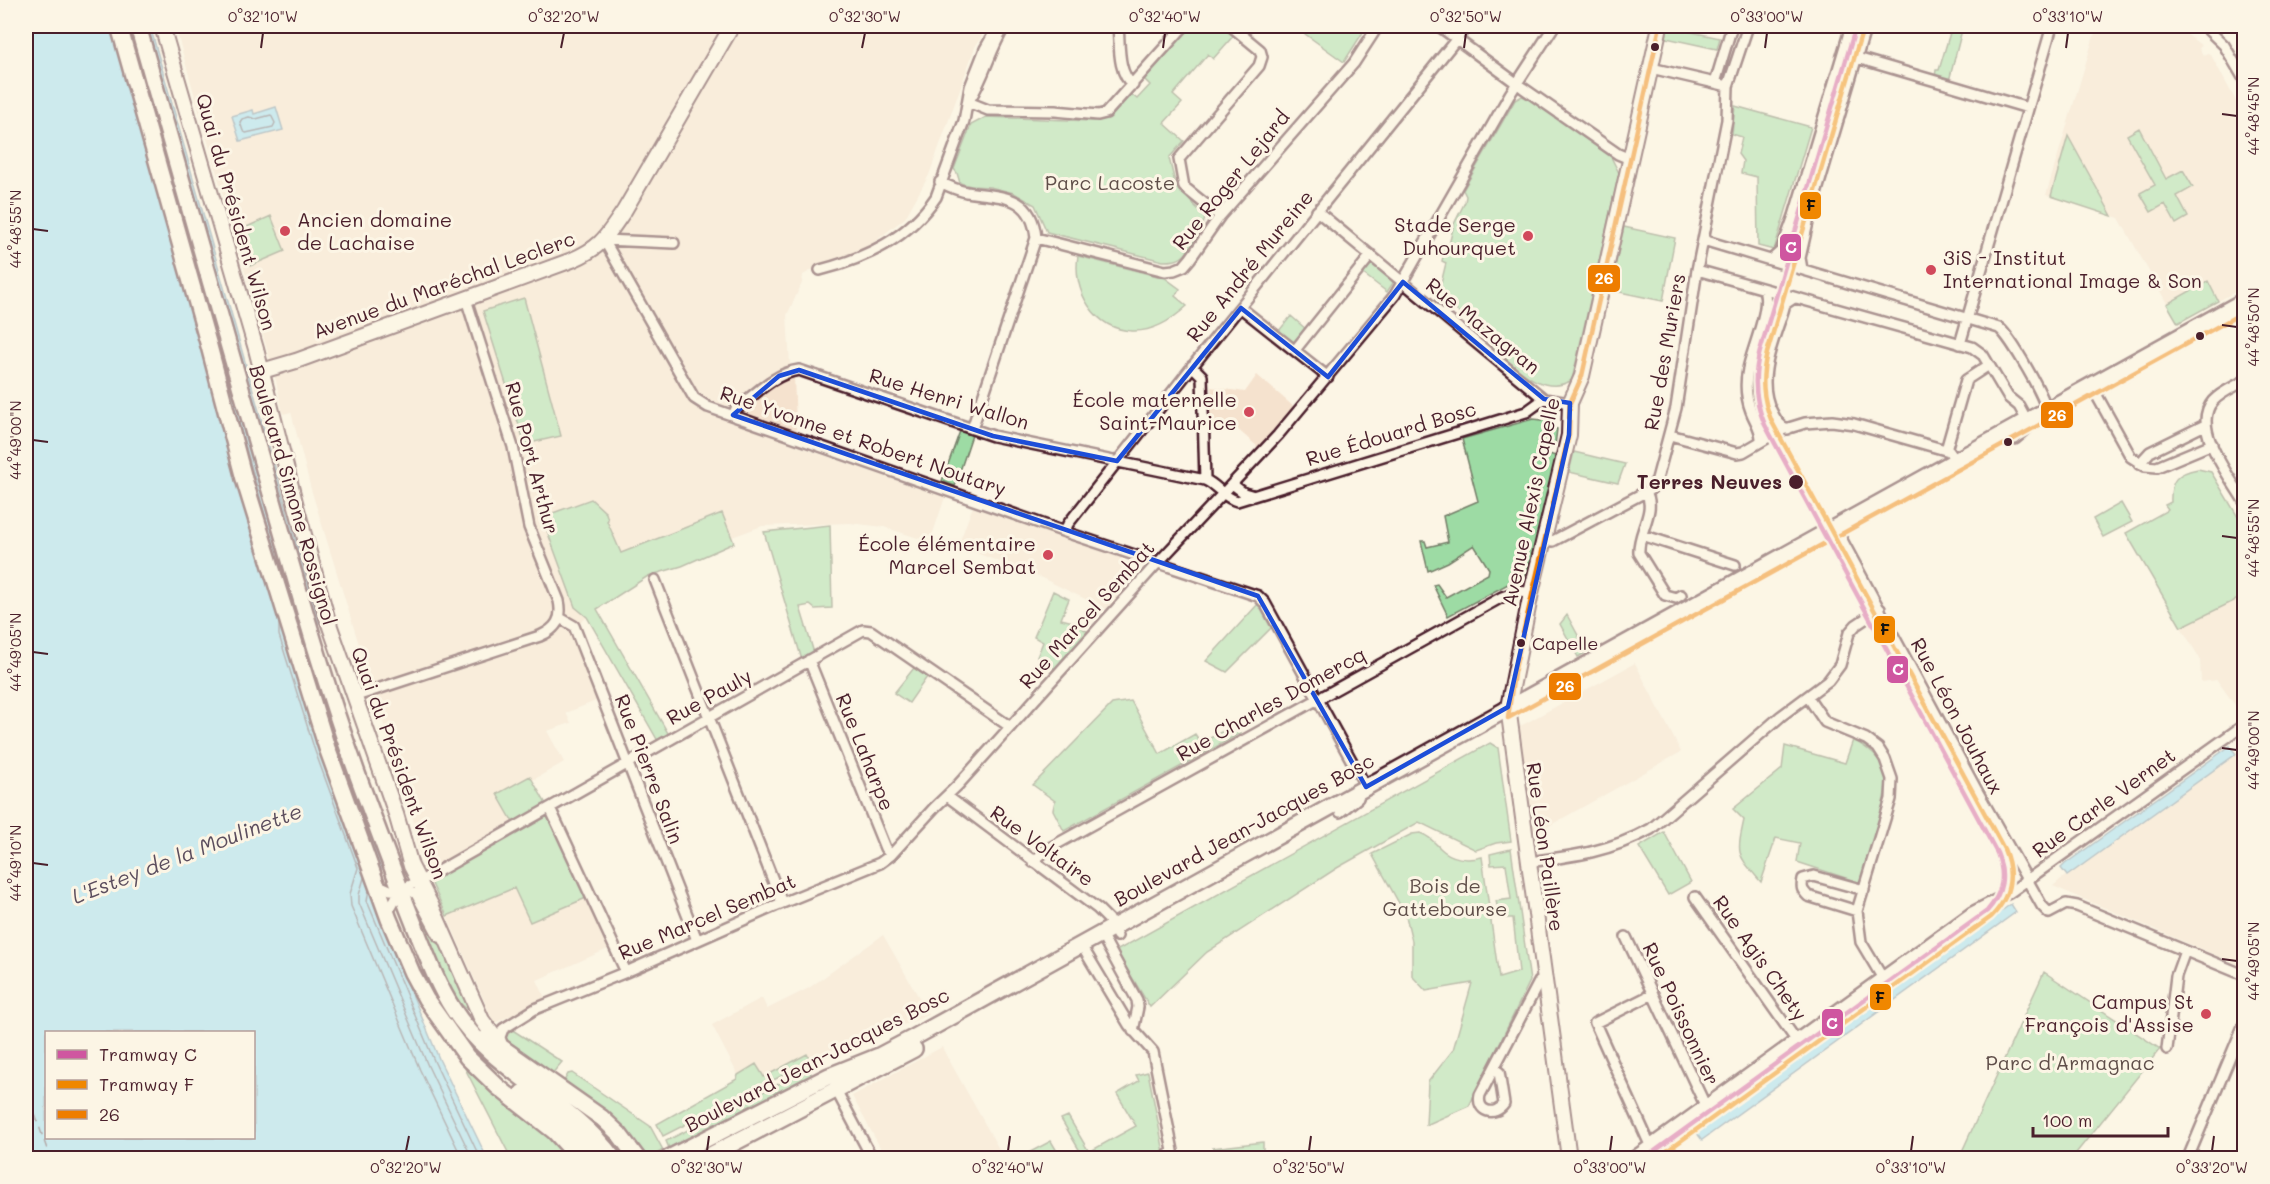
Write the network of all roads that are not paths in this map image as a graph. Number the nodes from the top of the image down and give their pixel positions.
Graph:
1 (119, 26) edge
2 (138, 26) edge
3 (162, 26) edge
4 (732, 26) edge
5 (998, 26) edge
6 (1005, 26) edge
7 (1118, 26) edge
8 (1184, 26) edge
9 (1231, 26) edge
10 (1378, 26) edge
11 (1439, 26) edge
12 (1467, 26) edge
13 (1554, 26) edge
14 (1660, 26) edge
15 (1732, 26) edge
16 (1748, 26) edge
17 (1851, 26) edge
18 (1866, 26) edge
19 (2052, 26) edge
20 (2204, 26) edge
21 (1457, 39) junction
22 (1857, 58) junction
23 (1651, 68) junction
24 (2244, 79) edge
25 (1517, 83) junction
26 (1715, 83) junction
27 (1133, 85) junction
28 (1728, 86) junction
29 (968, 102) junction
30 (2028, 108) junction
31 (1630, 159) junction
32 (940, 182) junction
33 (1317, 211) junction
34 (1220, 216) junction
35 (1036, 238) junction
36 (604, 240) junction
37 (1703, 240) junction
38 (674, 243) dead end
39 (1371, 255) junction
40 (1771, 260) junction
41 (1802, 269) junction
42 (820, 270) dead end
43 (1697, 270) junction
44 (1403, 282) junction
45 (1763, 289) junction
46 (1794, 297) junction
47 (466, 299) junction
48 (2244, 301) edge
49 (1241, 308) junction
50 (2244, 312) edge
51 (1967, 318) junction
52 (1959, 344) junction
53 (1295, 350) junction
54 (1989, 365) junction
55 (1192, 366) junction
56 (262, 371) junction
57 (1328, 377) junction
58 (2244, 381) edge
59 (2096, 394) junction
60 (1544, 399) junction
61 (1570, 403) junction
62 (2048, 409) junction
63 (734, 415) junction
64 (2024, 423) junction
65 (2205, 425) junction
66 (972, 429) junction
67 (1788, 429) junction
68 (1670, 435) junction
69 (2015, 438) junction
70 (1761, 441) junction
71 (2212, 444) junction
72 (1951, 455) junction
73 (1118, 461) junction
74 (2139, 464) junction
75 (1205, 480) junction
76 (1232, 484) junction
77 (1646, 492) junction
78 (1223, 493) junction
79 (1251, 495) junction
80 (2244, 501) edge
81 (1065, 532) junction
82 (1837, 532) junction
83 (1642, 535) junction
84 (1544, 540) junction
85 (1159, 563) junction
86 (1735, 565) dead end
87 (655, 580) dead end
88 (1531, 593) junction
89 (1681, 595) dead end
90 (1880, 609) junction
91 (560, 618) junction
92 (809, 660) junction
93 (354, 697) junction
94 (1808, 697) junction
95 (1317, 699) junction
96 (1508, 713) junction
97 (709, 719) junction
98 (2244, 725) edge
99 (1009, 726) junction
100 (628, 763) junction
101 (1366, 787) junction
102 (1383, 788) junction
103 (947, 796) junction
104 (550, 808) junction
105 (1340, 812) junction
106 (891, 855) junction
107 (1033, 862) junction
108 (1528, 862) junction
109 (419, 881) junction
110 (2027, 881) junction
111 (377, 884) junction
112 (400, 890) junction
113 (1864, 890) junction
114 (1695, 897) dead end
115 (782, 903) junction
116 (1857, 911) junction
117 (387, 914) junction
118 (1109, 935) junction
119 (1626, 938) dead end
120 (697, 939) junction
121 (2185, 951) junction
122 (402, 952) junction
123 (1086, 953) junction
124 (432, 968) junction
125 (626, 972) junction
126 (2244, 975) edge
127 (462, 976) junction
128 (1882, 977) junction
129 (1545, 982) junction
130 (1653, 994) junction
131 (939, 1024) junction
132 (2244, 1024) edge
133 (1134, 1031) junction
134 (1796, 1040) junction
135 (2167, 1048) dead end
136 (504, 1049) junction
137 (1494, 1069) dead end
138 (829, 1076) junction
139 (836, 1091) junction
140 (1705, 1105) junction
141 (1650, 1145) junction
142 (579, 1158) edge
143 (599, 1158) edge
144 (613, 1158) edge
145 (637, 1158) edge
146 (669, 1158) edge
147 (705, 1158) edge
148 (872, 1158) edge
149 (1165, 1158) edge
150 (1569, 1158) edge
151 (1632, 1158) edge
152 (2188, 1158) edge

1 - 111 main road, Boulevard Simone Rossignol
2 - 112 main road, Boulevard Simone Rossignol
3 - 56 street, Quai du Président Wilson
4 - 36 street, Avenue du Maréchal Leclerc
5 - 29 street
6 - 29 street
7 - 27 street
8 - 27 street
9 - 34 street
10 - 34 street, Rue Roger Lejard
11 - 21 street
12 - 21 street, Rue André Mureine
13 - 25 street, Rue Marcel Sembat
14 - 23 street, Avenue Alexis Capelle
15 - 26 street
16 - 28 street, Rue des Muriers
17 - 40 street
18 - 22 street
19 - 30 street
20 - 24 street
21 - 25 street
21 - 33 street, Rue André Mureine
22 - 30 street
22 - 41 street
23 - 26 street
23 - 31 street, Avenue Alexis Capelle
25 - 31 street
25 - 44 street, Rue Marcel Sembat
26 - 28 street
27 - 29 street
28 - 37 street, Rue des Muriers
29 - 32 street
30 - 51 street
31 - 61 street, Avenue Alexis Capelle
32 - 35 street
32 - 42 street
33 - 39 street, Rue Mazagran
33 - 49 street, Rue André Mureine
34 - 35 street, Rue Roger Lejard
35 - 66 street
36 - 38 street
36 - 47 street, Avenue du Maréchal Leclerc
36 - 63 street, Rue Yvonne et Robert Noutary
37 - 40 street
37 - 43 street, Rue des Muriers
39 - 44 street, Rue Mazagran
39 - 53 street
40 - 41 street
41 - 51 street
43 - 45 street
43 - 68 street, Rue des Muriers
44 - 57 street, Rue Marcel Sembat
44 - 60 street, Rue Mazagran
45 - 46 street
45 - 70 street
46 - 52 street
46 - 67 street
47 - 56 street, Avenue du Maréchal Leclerc
47 - 91 street, Rue Port Arthur
48 - 62 main road, Boulevard Jean-Jacques Bosc
49 - 53 street
49 - 55 street, Rue André Mureine
50 - 59 main road, Boulevard Jean-Jacques Bosc
51 - 52 street
51 - 62 street
52 - 54 street
53 - 57 street
54 - 64 street
54 - 72 street
55 - 73 street, Rue André Mureine
55 - 75 street
56 - 93 street, Quai du Président Wilson
57 - 76 street, Rue Marcel Sembat
58 - 65 street
59 - 69 main road, Boulevard Jean-Jacques Bosc
59 - 74 street
60 - 61 street
60 - 79 street, Rue Édouard Bosc
61 - 84 street, Avenue Alexis Capelle
62 - 64 main road, Boulevard Jean-Jacques Bosc
62 - 69 street, Boulevard Jean-Jacques Bosc
63 - 66 street, Rue Henri Wallon
63 - 81 street, Rue Yvonne et Robert Noutary
64 - 72 main road, Boulevard Jean-Jacques Bosc
65 - 71 street
65 - 74 street
66 - 73 street, Rue Henri Wallon
67 - 70 street
67 - 72 street
68 - 70 street
68 - 77 street, Rue des Muriers
69 - 82 main road, Boulevard Jean-Jacques Bosc
71 - 74 street
71 - 80 street
72 - 82 main road, Boulevard Jean-Jacques Bosc
73 - 75 street, Rue Henri Wallon
73 - 81 street, Rue André Mureine
75 - 78 street
76 - 78 street, Rue Marcel Sembat
76 - 79 street
77 - 83 street, Rue des Muriers
77 - 84 street
78 - 79 street, Rue Édouard Bosc
78 - 85 street, Rue Marcel Sembat
81 - 85 street, Rue Yvonne et Robert Noutary
82 - 90 street, Rue Léon Jouhaux
82 - 96 main road, Boulevard Jean-Jacques Bosc
83 - 86 street
83 - 89 street, Rue des Muriers
84 - 88 street, Avenue Alexis Capelle
85 - 95 street, Rue Yvonne et Robert Noutary
85 - 99 street, Rue Marcel Sembat
87 - 97 street
88 - 95 street, Rue Charles Domercq
88 - 96 street, Avenue Alexis Capelle
90 - 94 street
90 - 110 street, Rue Léon Jouhaux
91 - 93 street
91 - 100 street, Rue Pierre Salin
92 - 97 street, Rue Pauly
92 - 99 street, Rue Pauly
92 - 106 street, Rue Laharpe
93 - 109 street, Quai du Président Wilson
94 - 108 street
94 - 113 street
95 - 101 street, Rue Yvonne et Robert Noutary
95 - 107 street, Rue Charles Domercq
96 - 101 main road, Boulevard Jean-Jacques Bosc
96 - 102 main road, Boulevard Jean-Jacques Bosc
96 - 108 street, Rue Léon Paillère
97 - 100 street, Rue Pauly
97 - 115 street
98 - 110 street, Rue Carle Vernet
99 - 103 street, Rue Marcel Sembat
100 - 104 street, Rue Pauly
100 - 120 street, Rue Pierre Salin
101 - 102 street
101 - 105 street
101 - 118 main road, Boulevard Jean-Jacques Bosc
102 - 105 main road, Boulevard Jean-Jacques Bosc
103 - 106 street, Rue Marcel Sembat
103 - 107 street, Rue Voltaire
104 - 109 street, Rue Pauly
104 - 125 street
105 - 118 main road, Boulevard Jean-Jacques Bosc
106 - 115 street, Rue Marcel Sembat
107 - 118 street, Rue Voltaire
108 - 129 street, Rue Léon Paillère
109 - 112 street, Rue Pauly
109 - 127 street, Quai du Président Wilson
110 - 121 street, Rue Léon Jouhaux
110 - 128 street, Rue Carle Vernet
111 - 112 street
111 - 117 main road, Boulevard Simone Rossignol
112 - 117 street
112 - 124 main road, Boulevard Simone Rossignol
112 - 127 street
113 - 116 street
113 - 116 street
114 - 134 street, Rue Agis Chety
115 - 120 street, Rue Marcel Sembat
116 - 128 street
117 - 122 main road, Boulevard Simone Rossignol
118 - 123 main road, Boulevard Jean-Jacques Bosc
118 - 131 main road, Boulevard Jean-Jacques Bosc
118 - 133 street, Rue Voltaire
119 - 130 street, Rue Poissonnier
120 - 125 street, Rue Marcel Sembat
121 - 126 street
121 - 135 street
122 - 142 main road
122 - 143 main road
123 - 133 street
123 - 139 main road, Boulevard Jean-Jacques Bosc
124 - 136 main road
124 - 144 main road
125 - 136 street, Rue Marcel Sembat
127 - 136 street, Quai du Président Wilson
128 - 134 street, Rue Carle Vernet
129 - 137 street
129 - 150 street, Rue Léon Paillère
130 - 140 street, Rue Poissonnier
130 - 141 street
131 - 138 main road, Boulevard Jean-Jacques Bosc
131 - 139 street
132 - 152 street
133 - 149 street
134 - 140 street, Rue Carle Vernet
136 - 145 main road
138 - 139 street
138 - 146 main road, Boulevard Jean-Jacques Bosc
139 - 147 main road, Boulevard Jean-Jacques Bosc
139 - 148 street
140 - 141 street, Rue Carle Vernet
141 - 151 street, Rue Carle Vernet

